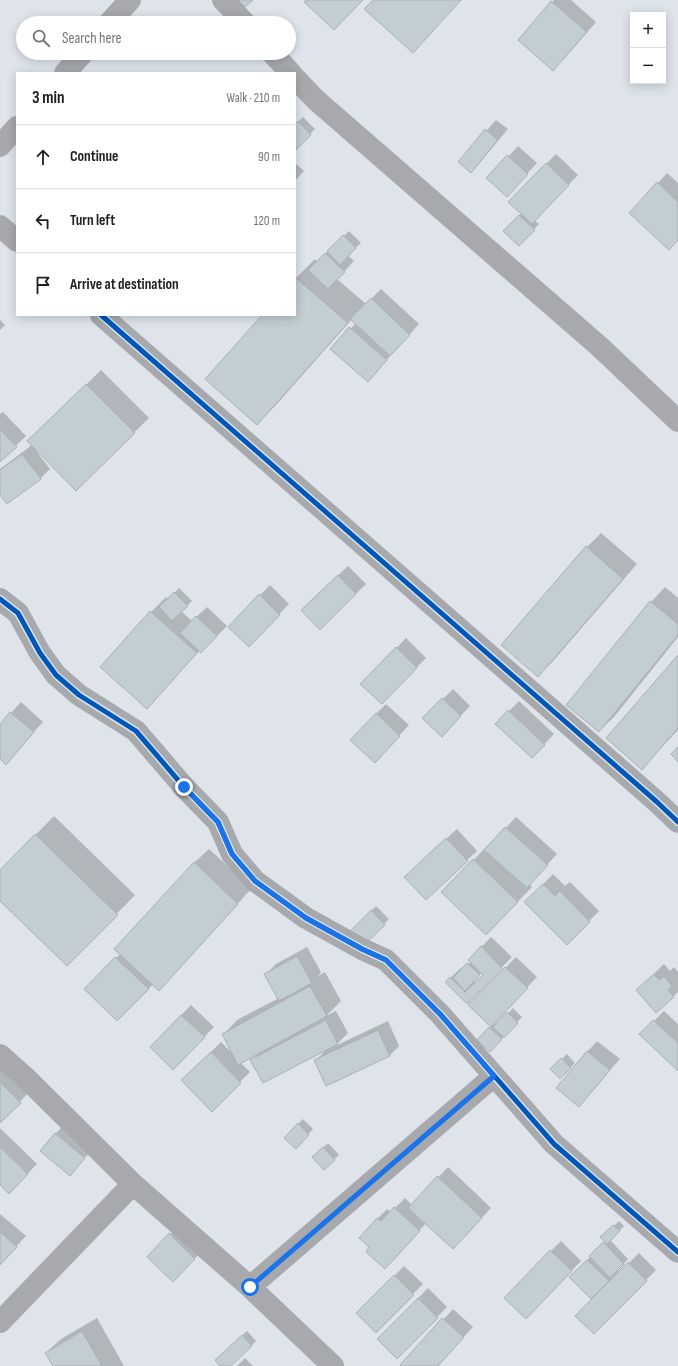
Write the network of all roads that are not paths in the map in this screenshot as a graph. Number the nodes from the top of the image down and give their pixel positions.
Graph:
1 (130, 0) edge
2 (224, 0) edge
3 (115, 16) edge
4 (239, 16) edge
5 (77, 60) edge
6 (279, 60) edge
7 (66, 72) edge
8 (290, 72) edge
9 (296, 79) edge
10 (16, 128) edge
11 (0, 146) edge
12 (0, 226) edge
13 (16, 240) edge
14 (102, 316) edge
15 (678, 421) edge
16 (0, 599) edge
17 (678, 822) edge
18 (0, 1055) edge
19 (494, 1076) junction
20 (132, 1184) junction
21 (678, 1252) edge
22 (250, 1287) junction
23 (0, 1322) edge
24 (333, 1366) edge

1 - 3 street
2 - 4 street
5 - 7 street
6 - 8 street
9 - 15 street
10 - 11 street
12 - 13 street
14 - 17 street
16 - 19 street
18 - 20 street
19 - 21 street
19 - 22 street
20 - 22 street
20 - 23 street
22 - 24 street

